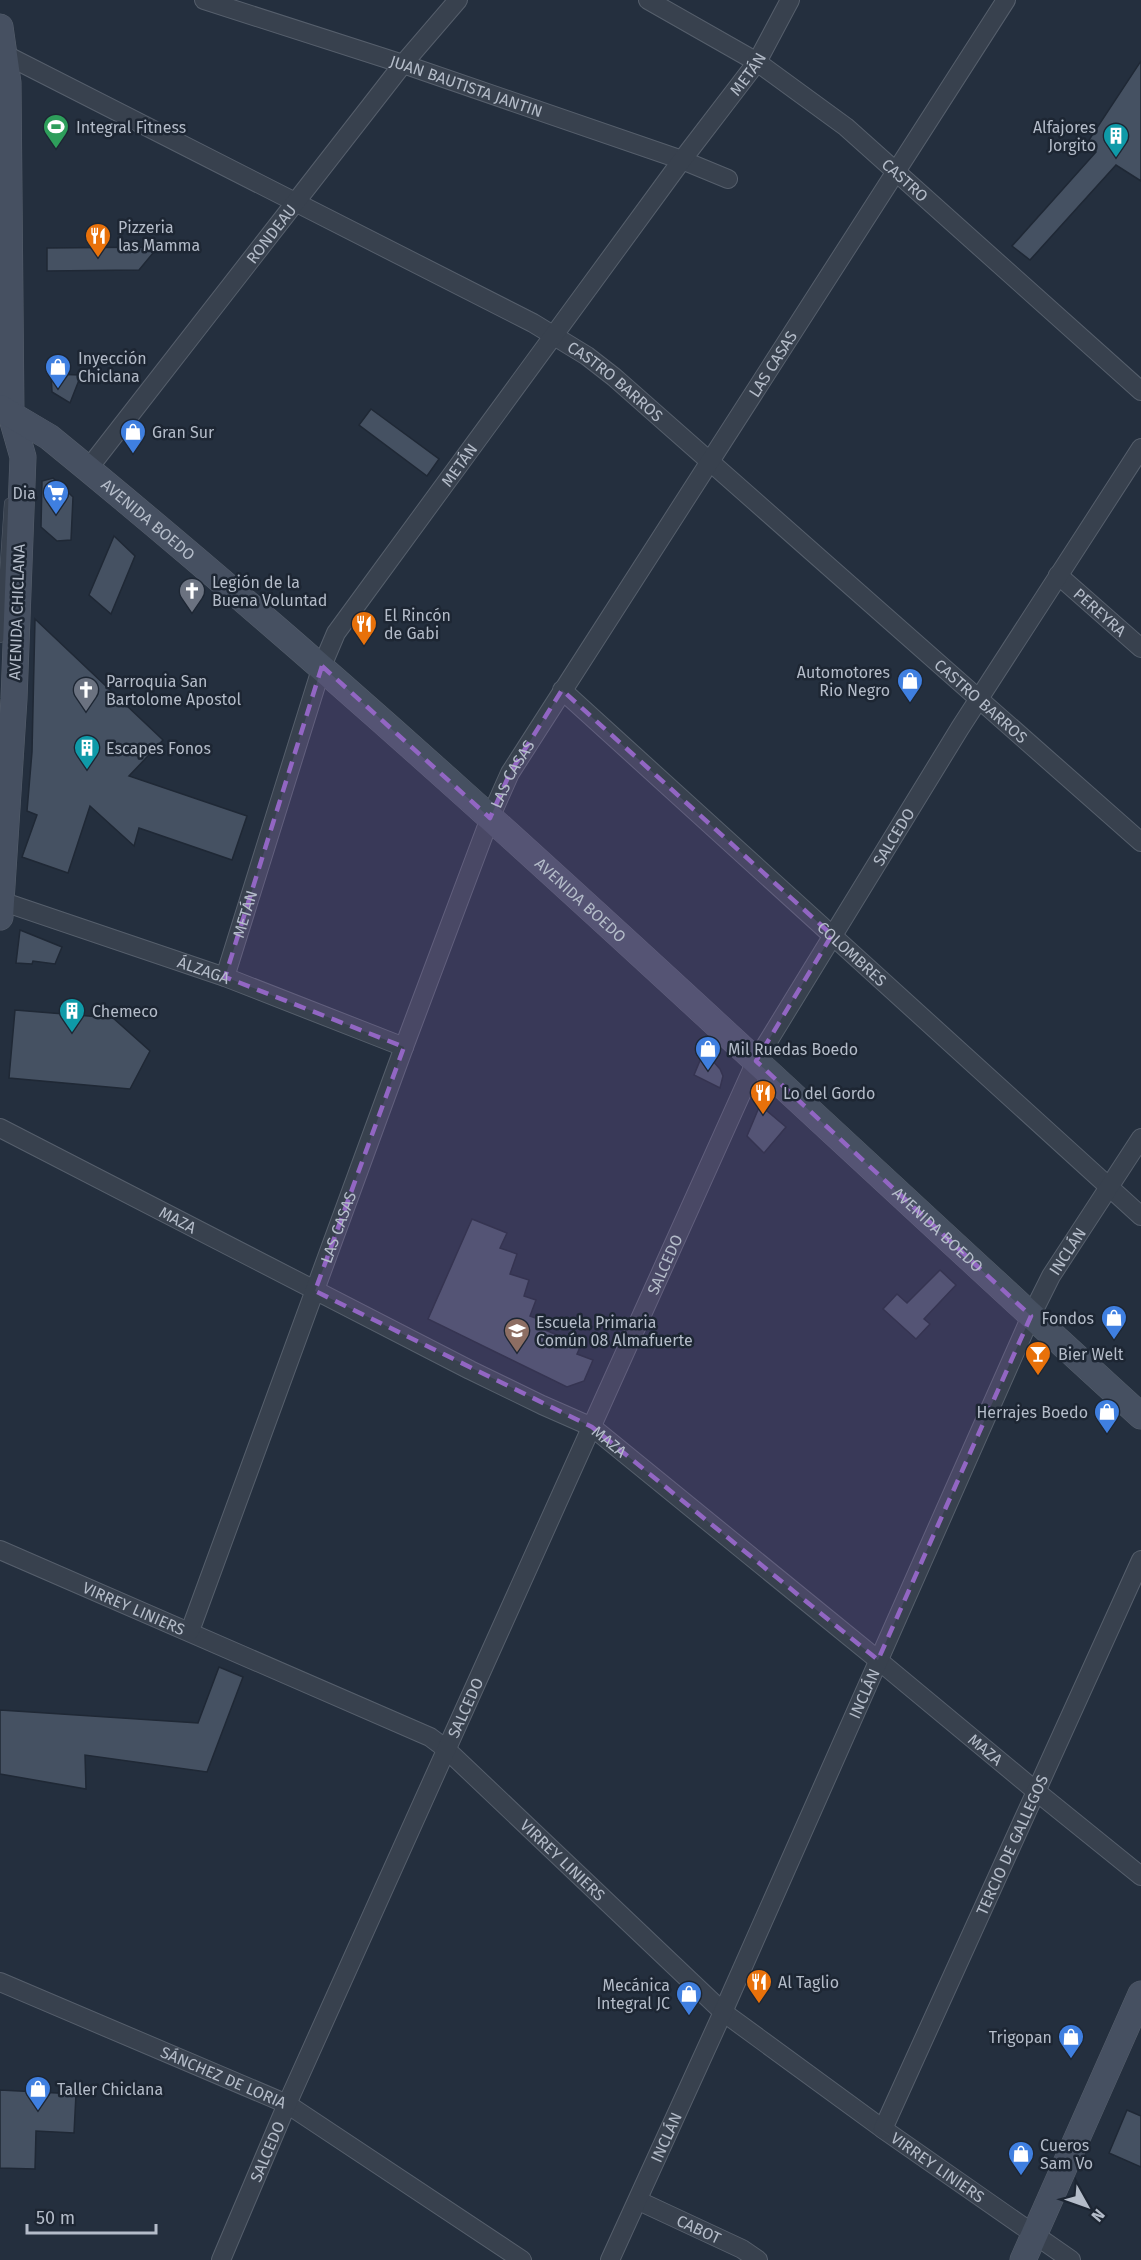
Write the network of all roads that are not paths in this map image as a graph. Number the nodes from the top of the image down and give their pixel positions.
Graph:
1 (204, 0) edge
2 (458, 0) edge
3 (648, 0) edge
4 (790, 0) edge
5 (1006, 0) edge
6 (0, 27) edge
7 (2, 53) edge
8 (757, 62) junction
9 (404, 64) junction
10 (682, 160) junction
11 (897, 170) junction
12 (728, 179) dead end
13 (294, 203) junction
14 (554, 334) junction
15 (1141, 391) edge
16 (6, 411) edge
17 (6, 447) edge
18 (1141, 448) edge
19 (710, 459) junction
20 (88, 469) junction
21 (9, 497) dead end
22 (1058, 575) junction
23 (0, 638) edge
24 (1141, 648) edge
25 (322, 666) junction
26 (562, 690) junction
27 (979, 699) junction
28 (490, 818) junction
29 (1141, 842) edge
30 (1, 909) edge
31 (832, 935) junction
32 (225, 977) junction
33 (404, 1047) junction
34 (756, 1061) junction
35 (0, 1128) edge
36 (1141, 1138) edge
37 (1110, 1187) junction
38 (1141, 1216) edge
39 (315, 1291) junction
40 (1031, 1316) junction
41 (1141, 1416) edge
42 (592, 1427) junction
43 (0, 1550) edge
44 (1141, 1560) edge
45 (190, 1631) junction
46 (878, 1660) junction
47 (446, 1749) junction
48 (1037, 1792) junction
49 (1141, 1876) edge
50 (0, 1982) edge
51 (1141, 1994) edge
52 (723, 2012) junction
53 (287, 2104) junction
54 (883, 2129) junction
55 (639, 2200) junction
56 (1034, 2234) junction
57 (221, 2260) edge
58 (522, 2260) edge
59 (610, 2260) edge
60 (758, 2260) edge
61 (1023, 2260) edge
62 (1071, 2260) edge

1 - 9 street, JUAN BAUTISTA JANTIN
2 - 9 street, RONDEAU
3 - 8 street, CASTRO
4 - 8 street, METÁN
5 - 11 street, LAS CASAS
6 - 7 main road, AVENIDA CHICLANA
7 - 13 street, CASTRO BARROS
7 - 16 main road, AVENIDA CHICLANA
8 - 10 street, METÁN
8 - 11 street, CASTRO
9 - 10 street, JUAN BAUTISTA JANTIN
9 - 13 street, RONDEAU
10 - 12 street, JUAN BAUTISTA JANTIN
10 - 14 street, METÁN
11 - 15 street, CASTRO
11 - 19 street, LAS CASAS
13 - 14 street, CASTRO BARROS
13 - 20 street, RONDEAU
14 - 19 street, CASTRO BARROS
14 - 25 street, METÁN
16 - 17 main road, AVENIDA CHICLANA
16 - 20 main road, AVENIDA BOEDO
16 - 30 main road, AVENIDA CHICLANA
18 - 22 street, SALCEDO
19 - 26 street, LAS CASAS
19 - 27 street, CASTRO BARROS
20 - 25 main road, AVENIDA BOEDO
21 - 23 lane
22 - 24 street, PEREYRA
22 - 27 street, SALCEDO
25 - 28 main road, AVENIDA BOEDO
25 - 32 street, METÁN
26 - 28 street, LAS CASAS
26 - 31 street, COLOMBRES
27 - 29 street, CASTRO BARROS
27 - 31 street, SALCEDO
28 - 33 street, LAS CASAS
28 - 34 main road, AVENIDA BOEDO
30 - 32 street, ÁLZAGA
31 - 34 street, SALCEDO
31 - 37 street, COLOMBRES
32 - 33 street, ÁLZAGA
33 - 39 street, LAS CASAS
34 - 40 main road, AVENIDA BOEDO
34 - 42 street, SALCEDO
35 - 39 street, MAZA
36 - 37 street, INCLÁN
37 - 38 street, COLOMBRES
37 - 40 street, INCLÁN
39 - 42 street, MAZA
39 - 45 street, LAS CASAS
40 - 41 main road, AVENIDA BOEDO
40 - 46 street, INCLÁN
42 - 46 street, MAZA
42 - 47 street, SALCEDO
43 - 45 street, VIRREY LINIERS
44 - 48 street, TERCIO DE GALLEGOS
45 - 47 street, VIRREY LINIERS
46 - 48 street, MAZA
46 - 52 street, INCLÁN
47 - 52 street, VIRREY LINIERS
47 - 53 street, SALCEDO
48 - 49 street, MAZA
48 - 54 street, TERCIO DE GALLEGOS
50 - 53 street, SÁNCHEZ DE LORIA
51 - 56 main road
52 - 54 street, VIRREY LINIERS
52 - 55 street, INCLÁN
53 - 57 street, SALCEDO
53 - 58 street, SÁNCHEZ DE LORIA
54 - 56 street, VIRREY LINIERS
55 - 59 street, INCLÁN
55 - 60 street, CABOT
56 - 61 main road
56 - 62 street, VIRREY LINIERS

